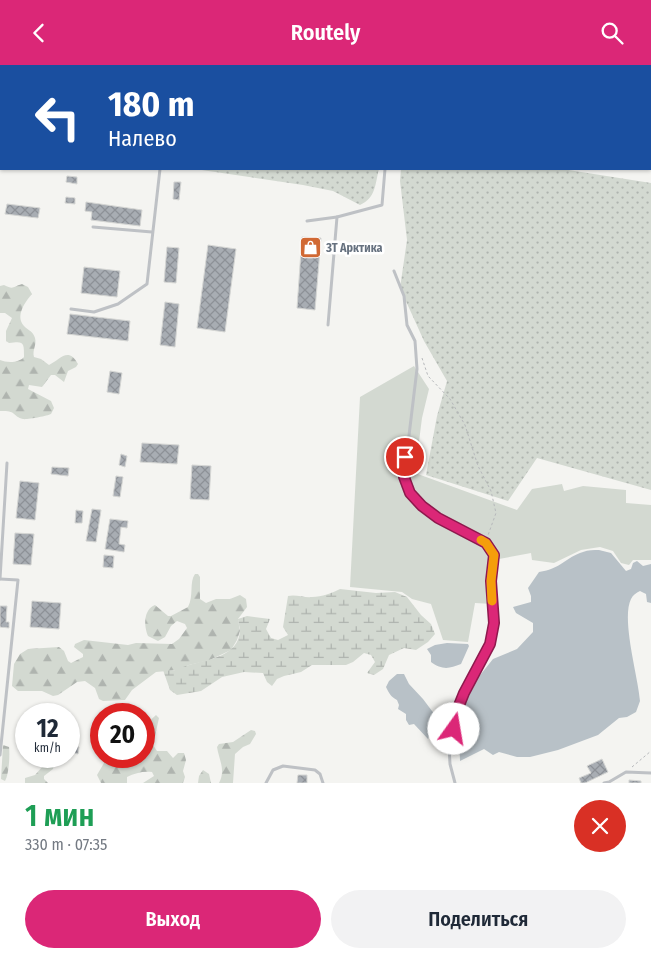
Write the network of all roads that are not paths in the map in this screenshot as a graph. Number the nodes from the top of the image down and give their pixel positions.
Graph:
1 (160, 170) edge
2 (385, 170) edge
3 (337, 217) junction
4 (307, 221) dead end
5 (93, 227) dead end
6 (152, 232) junction
7 (394, 271) dead end
8 (71, 309) dead end
9 (328, 325) dead end
10 (7, 463) dead end
11 (0, 579) edge
12 (0, 755) edge
13 (651, 773) edge
14 (266, 783) edge
15 (323, 783) edge
16 (455, 783) edge
17 (604, 783) edge

1 - 6 lane
2 - 3 lane
3 - 4 lane
3 - 9 lane
5 - 6 lane
6 - 8 lane
7 - 16 lane
10 - 11 lane
11 - 12 lane
13 - 17 lane
14 - 15 lane

